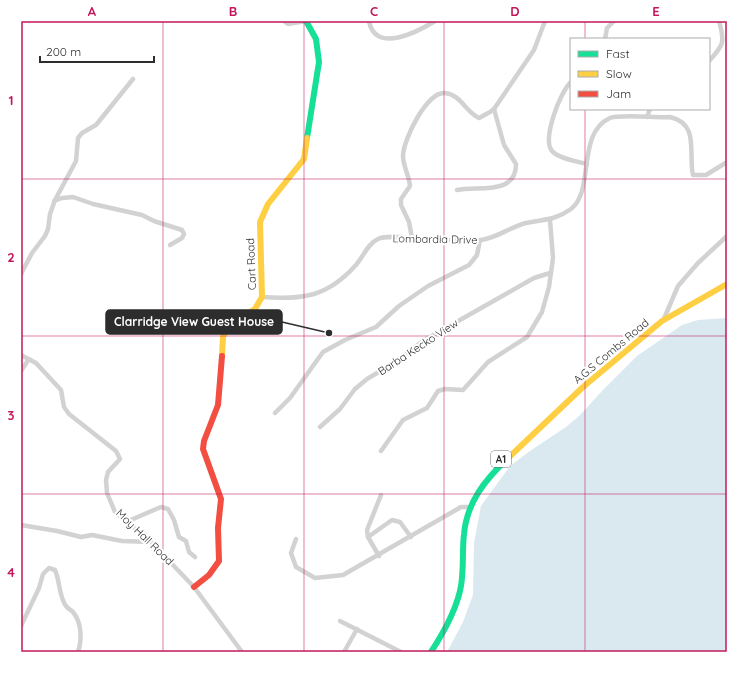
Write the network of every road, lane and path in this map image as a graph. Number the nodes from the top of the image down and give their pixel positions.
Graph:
1 (284, 21) edge
2 (306, 21) edge
3 (369, 21) edge
4 (435, 21) edge
5 (545, 21) edge
6 (614, 21) edge
7 (719, 21) edge
8 (605, 38) edge
9 (710, 60) edge
10 (133, 79) dead end
11 (570, 83) edge
12 (494, 108) junction
13 (650, 110) edge
14 (648, 117) junction
15 (727, 162) edge
16 (587, 164) junction
17 (458, 190) dead end
18 (54, 201) junction
19 (550, 220) junction
20 (727, 236) edge
21 (412, 238) junction
22 (480, 240) junction
23 (170, 245) dead end
24 (550, 273) junction
25 (21, 274) edge
26 (727, 284) edge
27 (262, 297) junction
28 (662, 321) junction
29 (21, 355) edge
30 (29, 358) junction
31 (21, 371) edge
32 (275, 413) dead end
33 (320, 428) dead end
34 (381, 452) dead end
35 (381, 495) dead end
36 (469, 507) junction
37 (126, 522) junction
38 (21, 525) edge
39 (368, 537) junction
40 (410, 537) junction
41 (296, 539) dead end
42 (151, 542) junction
43 (379, 556) junction
44 (195, 557) dead end
45 (194, 587) junction
46 (340, 621) dead end
47 (21, 626) edge
48 (357, 629) junction
49 (78, 652) edge
50 (242, 652) edge
51 (344, 652) edge
52 (401, 652) edge
53 (426, 652) edge
54 (431, 652) edge

1 - 2 street
2 - 27 main road, Cart Road
3 - 4 street
5 - 12 street
6 - 8 street
7 - 9 street
10 - 18 street
11 - 16 street
12 - 17 street
12 - 21 street
13 - 14 street
14 - 15 street, Lombardia Drive
14 - 16 street, Lombardia Drive
16 - 19 street, Lombardia Drive
18 - 23 street
18 - 25 street
19 - 22 street, Lombardia Drive
19 - 24 street
20 - 28 street
21 - 22 street, Lombardia Drive
21 - 27 street, Lombardia Drive
22 - 32 street
24 - 33 street, Barba Kecko View
24 - 34 street
26 - 28 main road, A1
27 - 45 main road, Cart Road
28 - 36 main road, A.G.S Combs Road / A1
29 - 30 street, Moy Hall Road
30 - 31 street
30 - 37 street, Moy Hall Road
35 - 39 street
36 - 40 street
36 - 53 main road, A.G.S Combs Road / A1
36 - 54 main road, A.G.S Combs Road / A1
37 - 42 street, Moy Hall Road
37 - 44 street
38 - 42 street
39 - 40 street
39 - 43 street
40 - 43 street
41 - 43 street
42 - 45 street, Moy Hall Road
45 - 50 street, Moy Hall Road
46 - 48 street
47 - 49 street
48 - 51 street
48 - 52 street

